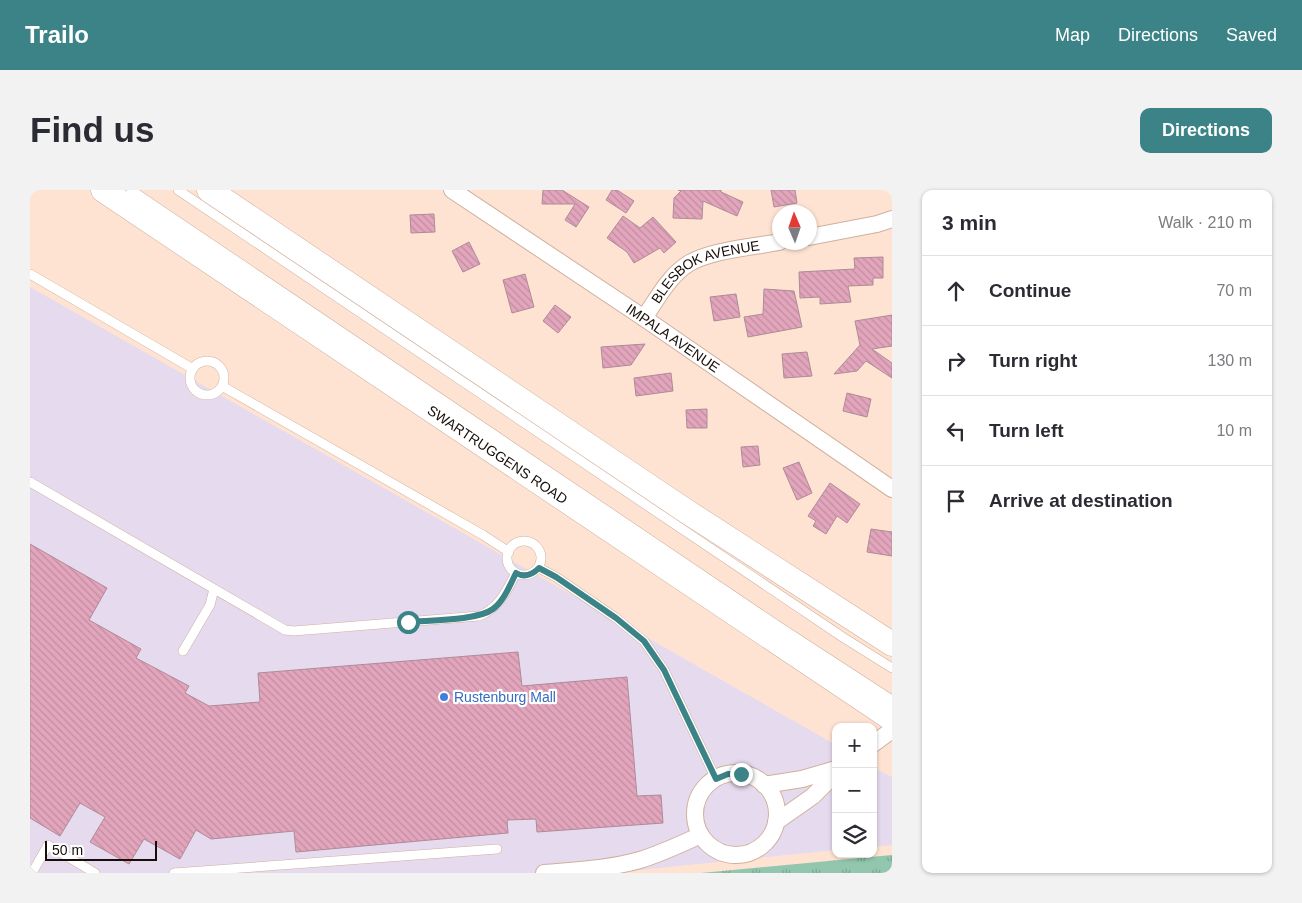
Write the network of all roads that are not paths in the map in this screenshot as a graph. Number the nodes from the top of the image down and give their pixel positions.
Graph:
1 (103, 190) edge
2 (131, 190) edge
3 (178, 190) edge
4 (209, 190) edge
5 (452, 190) edge
6 (892, 219) edge
7 (817, 236) edge
8 (772, 244) edge
9 (30, 274) edge
10 (644, 318) junction
11 (193, 368) junction
12 (222, 386) junction
13 (30, 482) edge
14 (892, 489) edge
15 (509, 552) junction
16 (539, 568) junction
17 (516, 573) junction
18 (214, 589) junction
19 (892, 644) edge
20 (183, 651) dead end
21 (892, 668) edge
22 (892, 700) edge
23 (892, 719) edge
24 (892, 730) edge
25 (877, 741) edge
26 (832, 770) edge
27 (832, 777) edge
28 (716, 779) junction
29 (764, 785) junction
30 (776, 822) junction
31 (700, 835) junction
32 (497, 849) dead end
33 (32, 873) edge
34 (95, 873) edge
35 (174, 873) edge
36 (544, 873) edge

1 - 23 main road, SWARTRUGGENS ROAD
2 - 22 lane
3 - 21 lane
4 - 19 main road
5 - 10 street, IMPALA AVENUE
6 - 7 street
8 - 10 street, BLESBOK AVENUE
9 - 11 lane
10 - 14 street, IMPALA AVENUE
11 - 12 lane
11 - 12 lane
12 - 15 lane
13 - 18 lane
15 - 16 lane
15 - 17 lane
16 - 17 lane
16 - 28 lane
17 - 18 lane
18 - 20 lane
24 - 25 street
26 - 29 street
27 - 30 street
28 - 29 street
28 - 31 street
29 - 30 street
30 - 31 street
31 - 36 street
32 - 35 lane
33 - 34 lane

